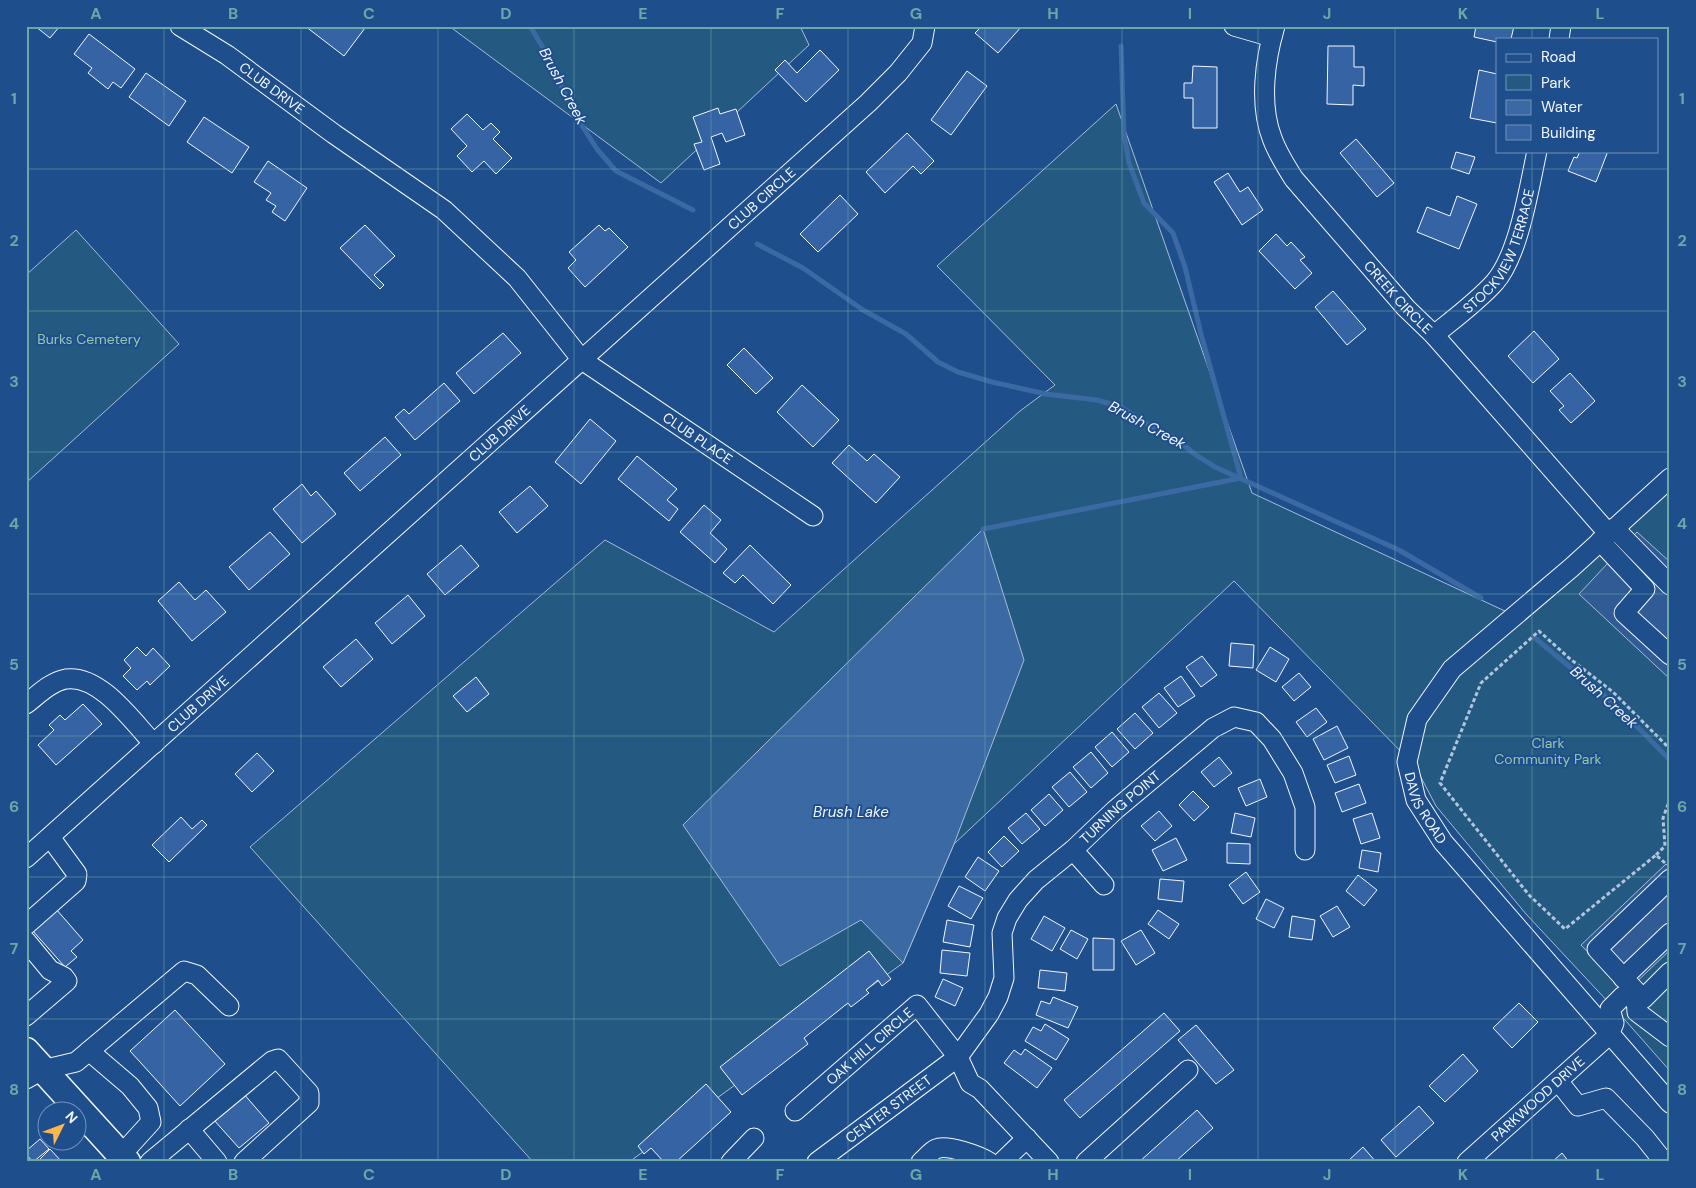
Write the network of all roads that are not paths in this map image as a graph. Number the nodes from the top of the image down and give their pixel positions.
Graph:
1 (180, 26) edge
2 (925, 26) edge
3 (1234, 26) edge
4 (1274, 32) edge
5 (1537, 152) edge
6 (1434, 335) junction
7 (582, 360) junction
8 (1670, 478) edge
9 (813, 516) dead end
10 (1607, 534) junction
11 (1665, 580) edge
12 (1645, 589) junction
13 (1670, 655) edge
14 (29, 695) edge
15 (154, 744) junction
16 (50, 837) junction
17 (1073, 850) junction
18 (1305, 850) dead end
19 (26, 858) edge
20 (1670, 879) edge
21 (1104, 885) dead end
22 (26, 925) edge
23 (1670, 933) edge
24 (26, 942) edge
25 (1670, 972) edge
26 (1623, 978) junction
27 (1639, 1001) junction
28 (229, 1006) dead end
29 (26, 1016) edge
30 (1612, 1029) junction
31 (1670, 1037) edge
32 (89, 1051) junction
33 (958, 1057) junction
34 (32, 1067) edge
35 (1188, 1070) dead end
36 (1558, 1081) junction
37 (1670, 1103) edge
38 (795, 1111) dead end
39 (189, 1129) junction
40 (754, 1138) dead end
41 (1027, 1138) junction
42 (124, 1158) edge
43 (150, 1162) edge
44 (217, 1162) edge
45 (244, 1162) edge
46 (730, 1162) edge
47 (817, 1162) edge
48 (921, 1162) edge
49 (990, 1162) edge
50 (1002, 1162) edge
51 (1049, 1162) edge
52 (1086, 1162) edge
53 (1467, 1162) edge
54 (1664, 1162) edge

1 - 7 street, CLUB DRIVE
2 - 7 street, CLUB CIRCLE
3 - 4 street
4 - 6 street, CREEK CIRCLE
5 - 6 street, STOCKVIEW TERRACE
6 - 10 street, CREEK CIRCLE
7 - 9 street, CLUB PLACE
7 - 15 street, CLUB DRIVE
8 - 10 street, DAVIS ROAD
10 - 11 street
10 - 12 street
10 - 30 street, DAVIS ROAD
11 - 12 street
12 - 13 street
14 - 15 street
15 - 16 street, CLUB DRIVE
16 - 19 street, CLUB DRIVE
16 - 22 street
17 - 18 street, TURNING POINT
17 - 21 street
17 - 33 street, TURNING POINT
20 - 26 street
23 - 26 street
24 - 29 street
25 - 27 street
26 - 27 street
27 - 30 street
27 - 31 street
28 - 32 street
30 - 36 street, PARKWOOD DRIVE
30 - 37 street, DAVIS ROAD
32 - 34 street
32 - 42 street
33 - 38 street, OAK HILL CIRCLE
33 - 41 street
33 - 47 street, CENTER STREET
34 - 42 highway
35 - 52 street
36 - 53 street, PARKWOOD DRIVE
36 - 54 street
39 - 43 street
39 - 44 street
39 - 45 street
40 - 46 street
41 - 50 street
41 - 51 street
48 - 49 street

